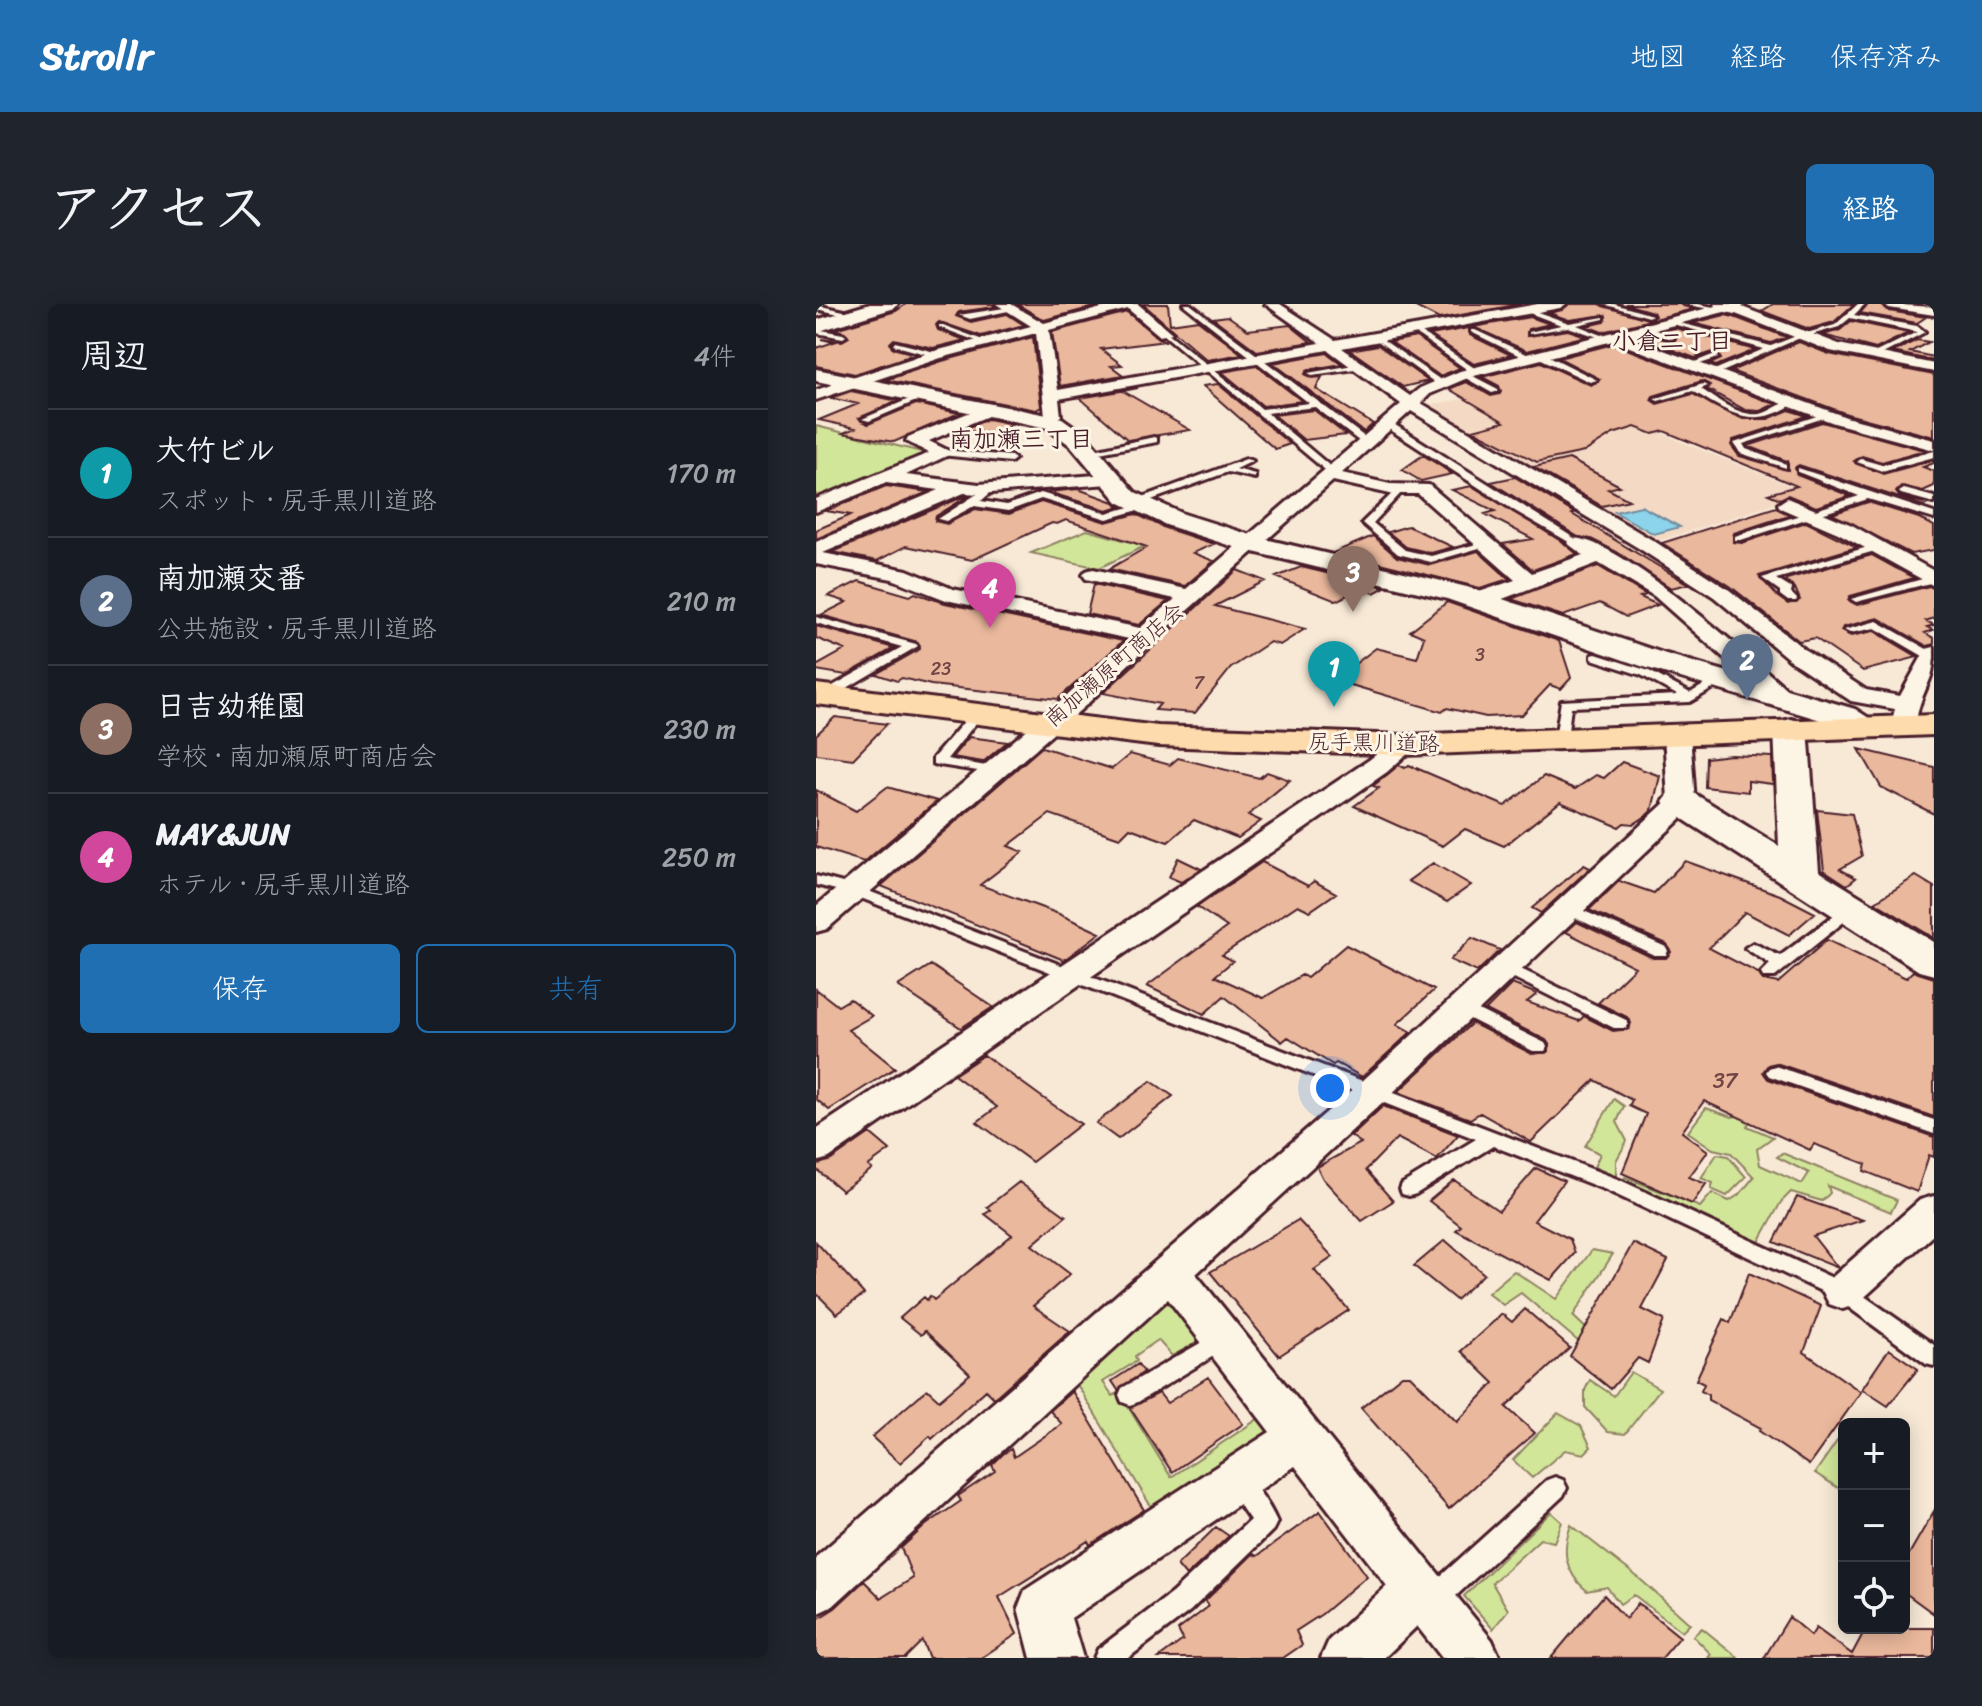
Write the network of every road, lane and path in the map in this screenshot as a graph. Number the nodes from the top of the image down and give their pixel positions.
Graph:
1 (889, 304) edge
2 (1131, 304) edge
3 (1186, 304) edge
4 (1271, 304) edge
5 (1560, 304) edge
6 (1606, 304) edge
7 (1686, 304) edge
8 (1862, 304) edge
9 (1889, 304) edge
10 (1726, 306) edge
11 (816, 307) edge
12 (1007, 307) edge
13 (1526, 310) junction
14 (1934, 311) edge
15 (853, 315) junction
16 (962, 315) dead end
17 (1849, 316) junction
18 (1602, 318) dead end
19 (1646, 322) junction
20 (1569, 325) junction
21 (941, 326) dead end
22 (1042, 327) junction
23 (1345, 327) dead end
24 (816, 328) edge
25 (1414, 330) junction
26 (1670, 330) junction
27 (1473, 331) dead end
28 (1165, 333) joint
29 (1531, 333) dead end
30 (843, 336) dead end
31 (1803, 336) junction
32 (1609, 337) junction
33 (1374, 338) junction
34 (984, 342) junction
35 (894, 344) dead end
36 (1333, 346) junction
37 (1773, 349) junction
38 (936, 355) junction
39 (1534, 356) junction
40 (1875, 356) junction
41 (1255, 358) junction
42 (1206, 366) junction
43 (1359, 366) junction
44 (1934, 368) edge
45 (1718, 369) junction
46 (1470, 372) junction
47 (1312, 373) dead end
48 (816, 375) edge
49 (1593, 380) dead end
50 (853, 382) junction
51 (1441, 383) junction
52 (1695, 389) junction
53 (1495, 391) dead end
54 (816, 395) edge
55 (924, 396) junction
56 (1658, 399) dead end
57 (1791, 403) junction
58 (1316, 404) junction
59 (1411, 404) junction
60 (1052, 409) junction
61 (989, 410) junction
62 (1259, 412) junction
63 (1826, 416) junction
64 (866, 419) dead end
65 (1389, 425) junction
66 (1154, 440) dead end
67 (1367, 443) junction
68 (1934, 445) edge
69 (1089, 452) junction
70 (944, 453) junction
71 (1934, 454) edge
72 (1011, 459) dead end
73 (1249, 461) dead end
74 (1861, 462) dead end
75 (1783, 466) dead end
76 (1228, 469) junction
77 (1801, 470) dead end
78 (1332, 473) junction
79 (1252, 476) dead end
80 (885, 478) junction
81 (1109, 479) junction
82 (959, 488) junction
83 (991, 488) junction
84 (1400, 489) junction
85 (1904, 492) dead end
86 (1868, 496) junction
87 (1934, 500) edge
88 (973, 503) junction
89 (1139, 504) junction
90 (1787, 504) dead end
91 (816, 506) edge
92 (955, 514) junction
93 (1811, 514) junction
94 (1934, 516) edge
95 (971, 518) dead end
96 (943, 519) dead end
97 (1738, 538) dead end
98 (1577, 543) joint
99 (1251, 544) junction
100 (1488, 544) junction
101 (1878, 547) junction
102 (816, 549) edge
103 (1602, 555) junction
104 (816, 558) edge
105 (1093, 575) dead end
106 (1933, 580) edge
107 (1529, 581) junction
108 (1191, 596) junction
109 (1481, 599) junction
110 (1792, 599) dead end
111 (1856, 599) dead end
112 (816, 620) edge
113 (1850, 630) dead end
114 (1145, 636) junction
115 (1933, 656) edge
116 (1596, 657) dead end
117 (1720, 681) junction
118 (821, 695) edge
119 (1690, 698) junction
120 (1786, 713) junction
121 (977, 714) junction
122 (1915, 718) edge
123 (1049, 722) junction
124 (1677, 734) junction
125 (1561, 739) junction
126 (1404, 745) junction
127 (992, 771) junction
128 (1682, 802) junction
129 (1800, 879) junction
130 (816, 880) edge
131 (853, 890) junction
132 (1568, 909) junction
133 (1850, 910) junction
134 (816, 922) edge
135 (1753, 948) dead end
136 (1660, 951) dead end
137 (1934, 961) edge
138 (1506, 967) junction
139 (1074, 974) junction
140 (1462, 1008) junction
141 (1620, 1024) dead end
142 (1539, 1047) dead end
143 (1775, 1072) dead end
144 (1372, 1092) junction
145 (1934, 1127) edge
146 (1492, 1138) junction
147 (816, 1148) edge
148 (1409, 1189) dead end
149 (1934, 1211) edge
150 (1171, 1272) junction
151 (1843, 1292) junction
152 (1223, 1339) junction
153 (1934, 1357) edge
154 (1130, 1395) dead end
155 (1300, 1437) junction
156 (1235, 1481) junction
157 (1555, 1488) dead end
158 (816, 1589) edge
159 (1425, 1596) junction
160 (1057, 1658) edge
161 (1107, 1658) edge
162 (1347, 1658) edge
163 (1474, 1658) edge

1 - 15 street
2 - 22 street
2 - 28 street
3 - 41 lane
4 - 36 street
5 - 13 street
6 - 19 lane
7 - 10 lane
8 - 17 lane
9 - 14 street
10 - 26 street, 南加瀬原町商店会
10 - 31 street
11 - 15 lane
12 - 16 lane
12 - 22 street
13 - 20 lane
13 - 25 street
15 - 24 street
17 - 31 lane
17 - 40 lane
18 - 20 lane
19 - 26 street, 南加瀬原町商店会
19 - 32 street, 南加瀬原町商店会
20 - 29 lane
20 - 32 lane
21 - 34 lane
22 - 34 street
22 - 60 street
23 - 33 street
24 - 30 lane
25 - 33 street
25 - 46 lane
26 - 37 lane
27 - 39 lane
28 - 42 lane
31 - 37 lane
31 - 40 street
32 - 39 street, 南加瀬原町商店会
32 - 45 street
33 - 36 street
33 - 51 lane
34 - 38 street
35 - 38 lane
36 - 41 street
36 - 43 street
37 - 45 lane
38 - 50 street
39 - 46 street, 南加瀬原町商店会
39 - 49 lane
40 - 44 street
41 - 42 street
41 - 58 lane
42 - 60 street
42 - 62 lane
43 - 47 lane
43 - 59 street
45 - 52 lane
45 - 57 street
46 - 51 street, 南加瀬原町商店会
46 - 53 lane
48 - 50 street
50 - 54 street
50 - 55 street
51 - 59 street, 南加瀬原町商店会
52 - 56 lane
52 - 57 lane
55 - 61 street
55 - 64 lane
57 - 63 street
58 - 62 lane
58 - 67 lane
59 - 65 street, 南加瀬原町商店会
59 - 122 street
60 - 61 street
60 - 69 street
61 - 70 street
62 - 78 lane
63 - 68 street
63 - 75 lane
65 - 67 street, 南加瀬原町商店会
65 - 98 lane
66 - 69 lane
67 - 78 street, 南加瀬原町商店会
69 - 81 street
70 - 72 lane
70 - 80 street
71 - 74 lane
73 - 76 lane
76 - 79 lane
76 - 89 lane
77 - 86 lane
78 - 84 street
78 - 99 street, 南加瀬原町商店会
80 - 82 street
80 - 91 street
81 - 83 street
81 - 89 street
82 - 83 street
82 - 102 street
83 - 88 lane
84 - 100 street
84 - 100 lane
85 - 87 lane
86 - 93 lane
86 - 94 lane
88 - 89 lane
88 - 92 lane
89 - 99 street
90 - 93 street
92 - 95 lane
92 - 96 lane
93 - 97 lane
93 - 101 street
98 - 103 street
99 - 108 street, 南加瀬原町商店会
99 - 109 street
100 - 107 street
101 - 106 street
101 - 110 lane
103 - 107 street
103 - 120 street
104 - 114 street
105 - 108 street
106 - 111 lane
107 - 109 street
108 - 114 street, 南加瀬原町商店会
109 - 117 street
112 - 118 lane
113 - 115 lane
114 - 123 street, 南加瀬原町商店会
115 - 122 street
116 - 119 lane
117 - 119 lane
117 - 120 street
118 - 121 main road, 尻手黒川道路
119 - 125 lane
120 - 122 main road, 尻手黒川道路
120 - 124 main road, 尻手黒川道路
120 - 129 street
121 - 123 main road, 尻手黒川道路
121 - 127 lane
123 - 126 main road, 尻手黒川道路
123 - 127 street, 南加瀬原町商店会
124 - 125 main road, 尻手黒川道路
124 - 128 street
125 - 126 main road, 尻手黒川道路
126 - 139 street
127 - 131 street, 南加瀬原町商店会
128 - 129 street
128 - 132 street
129 - 133 street
130 - 131 lane
131 - 134 street, 南加瀬原町商店会
131 - 139 lane
132 - 136 lane
132 - 138 street
133 - 135 lane
133 - 137 street
138 - 140 street
138 - 141 lane
139 - 144 lane
139 - 147 street
140 - 142 lane
140 - 144 street
143 - 145 lane
144 - 146 lane
144 - 150 street
146 - 148 lane
146 - 151 lane
149 - 151 street
150 - 152 street
150 - 158 street
151 - 153 lane
152 - 154 lane
152 - 155 street
155 - 156 street
155 - 159 street
156 - 160 street
156 - 161 lane
157 - 159 lane
159 - 162 street
159 - 163 street

